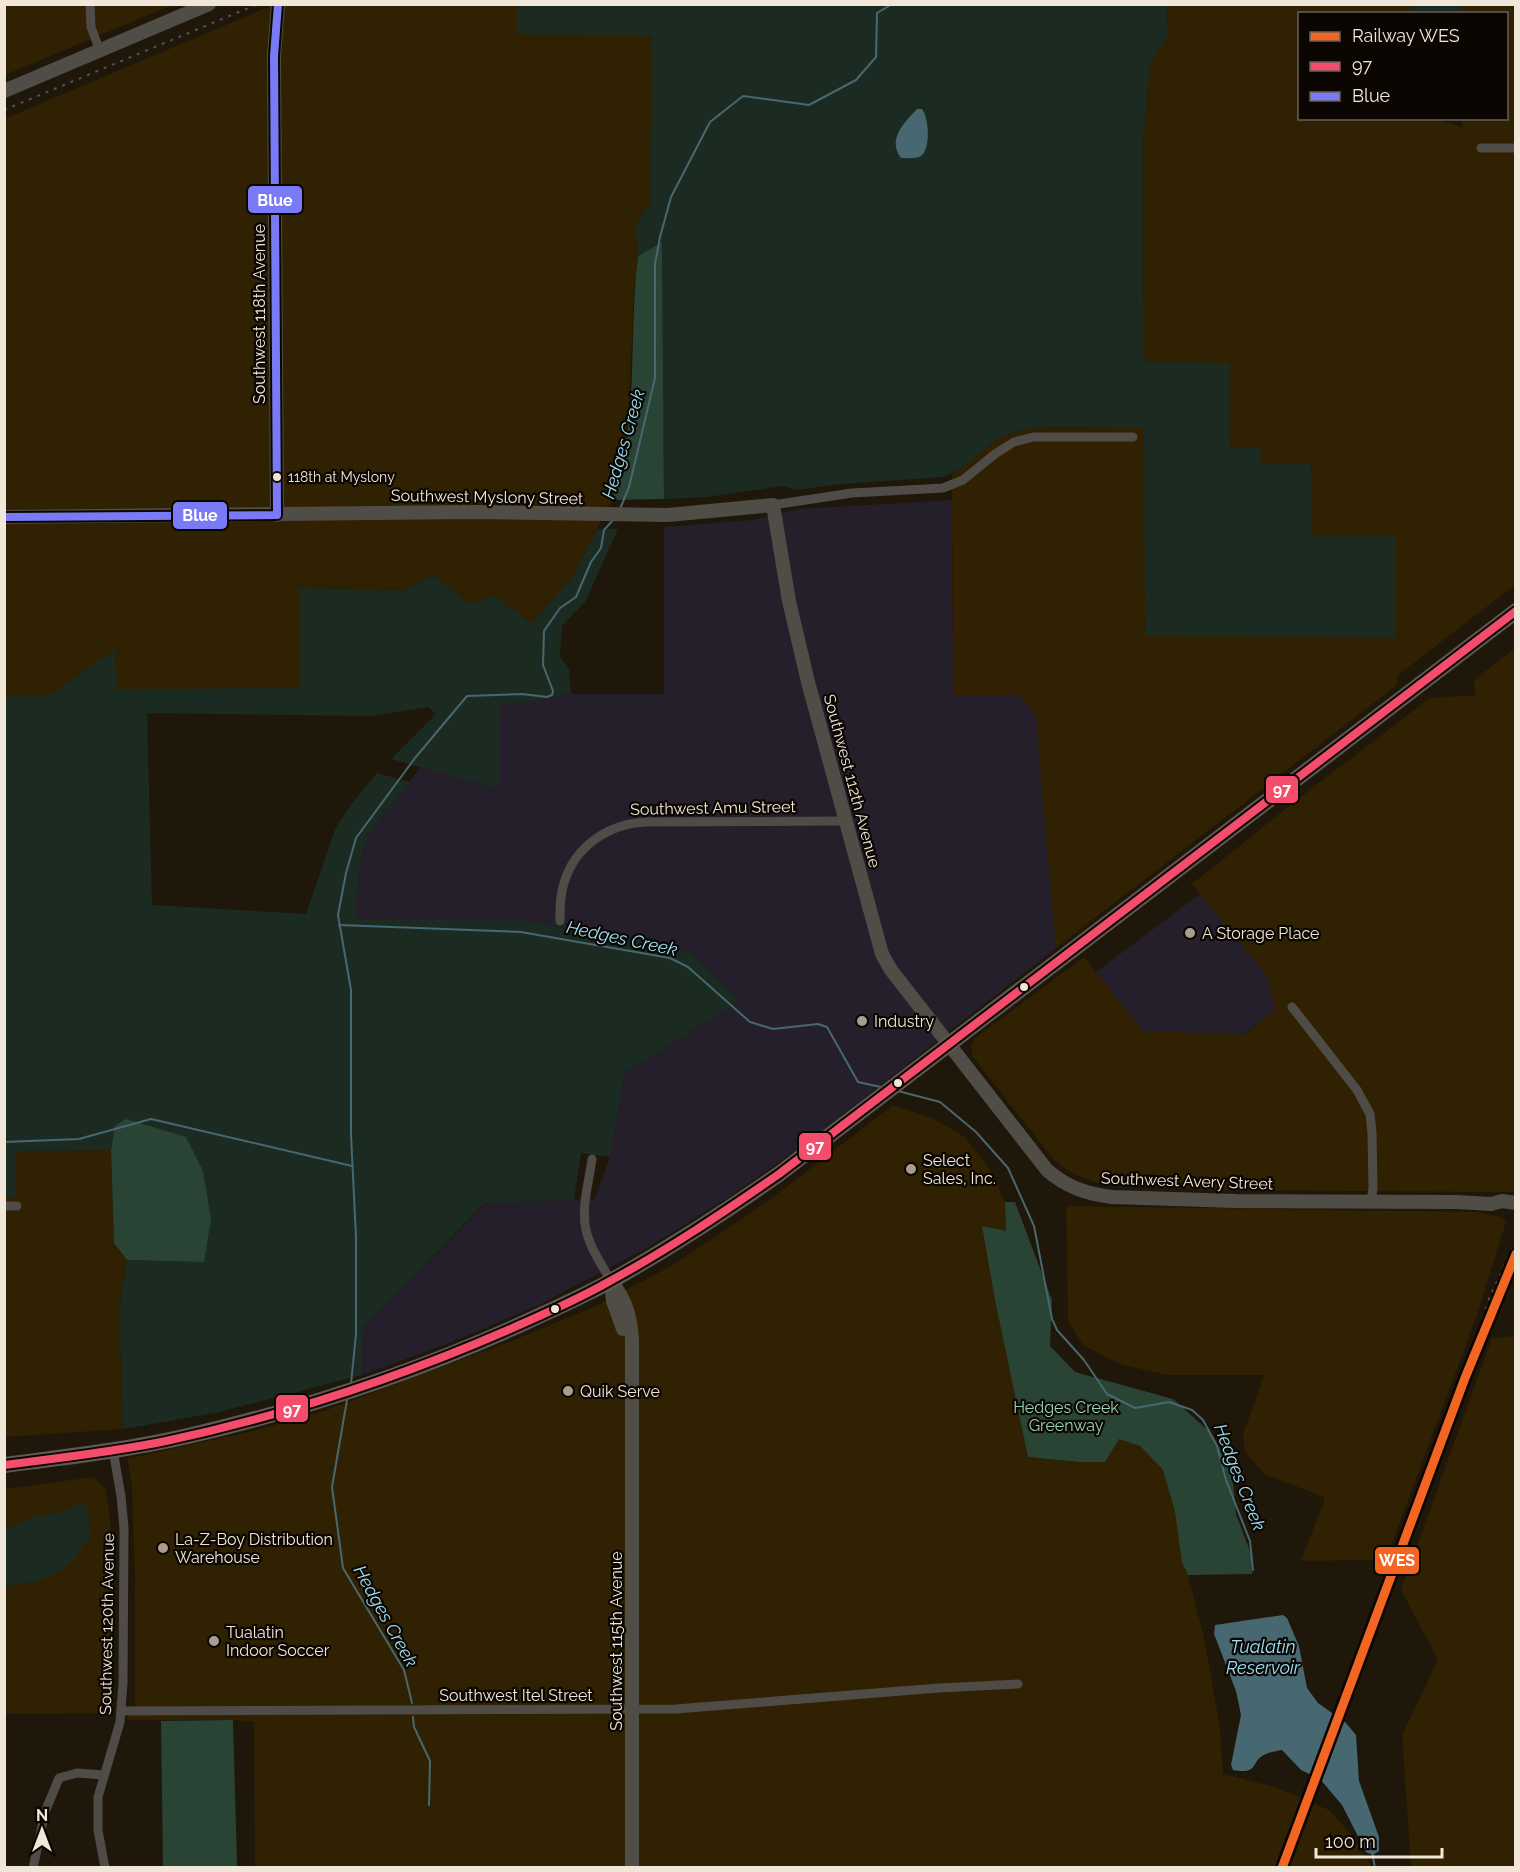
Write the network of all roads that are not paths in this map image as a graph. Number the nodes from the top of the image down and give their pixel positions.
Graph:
1 (90, 4) edge
2 (208, 4) edge
3 (275, 8) edge
4 (99, 51) junction
5 (4, 91) edge
6 (1481, 148) dead end
7 (1515, 148) edge
8 (1132, 437) dead end
9 (773, 505) junction
10 (277, 514) junction
11 (4, 517) edge
12 (1515, 611) edge
13 (845, 820) junction
14 (560, 921) dead end
15 (1292, 1007) dead end
16 (949, 1044) junction
17 (592, 1159) dead end
18 (1371, 1202) junction
19 (1515, 1203) edge
20 (1491, 1204) junction
21 (4, 1206) edge
22 (17, 1206) dead end
23 (1515, 1209) edge
24 (611, 1281) junction
25 (113, 1450) junction
26 (4, 1465) edge
27 (1018, 1684) dead end
28 (633, 1710) junction
29 (121, 1711) junction
30 (104, 1775) junction
31 (33, 1868) edge
32 (105, 1868) edge
33 (632, 1868) edge

1 - 4 street
2 - 4 street
3 - 10 street, Southwest 118th Avenue
4 - 5 street
6 - 7 street
8 - 9 street, Southwest Myslony Street
9 - 10 street, Southwest Myslony Street
9 - 13 street, Southwest 112th Avenue
10 - 11 street, Southwest Myslony Street
12 - 16 highway
13 - 14 street, Southwest Amu Street
13 - 16 street, Southwest 112th Avenue
15 - 18 street
16 - 18 street, Southwest Avery Street
16 - 24 highway
17 - 24 street, Southwest 115th Avenue
18 - 20 street, Southwest Avery Street
19 - 20 street, Southwest Avery Street
20 - 23 street, Southwest Avery Street
21 - 22 street
24 - 25 highway
24 - 28 street, Southwest 115th Avenue
25 - 26 highway
25 - 29 street, Southwest 120th Avenue
27 - 28 street, Southwest Itel Street
28 - 29 street, Southwest Itel Street
28 - 33 street, Southwest 115th Avenue
29 - 30 street, Southwest 120th Avenue
30 - 31 street
30 - 32 street, Southwest 120th Avenue

